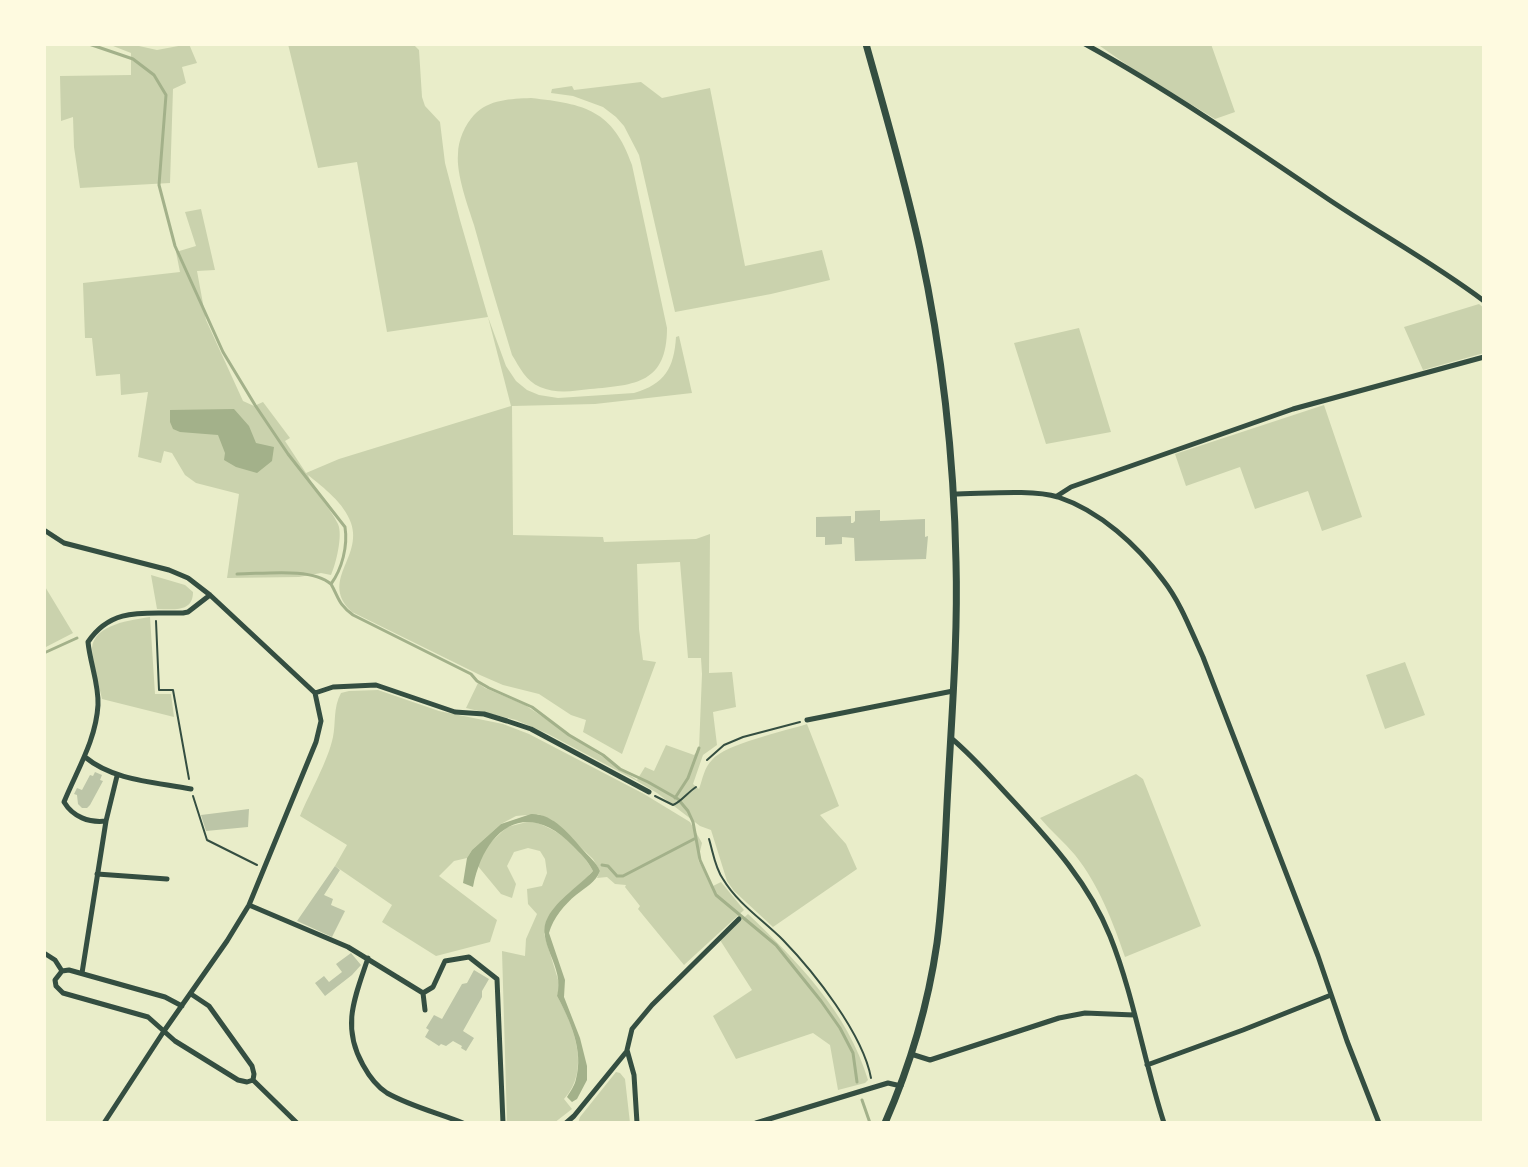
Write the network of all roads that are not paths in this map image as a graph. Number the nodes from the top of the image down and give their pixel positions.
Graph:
1 (866, 44) edge
2 (1085, 44) edge
3 (1484, 301) edge
4 (1484, 357) edge
5 (952, 494) junction
6 (1057, 497) junction
7 (44, 530) edge
8 (210, 595) junction
9 (953, 691) junction
10 (315, 693) junction
11 (807, 720) road end
12 (950, 738) junction
13 (85, 757) junction
14 (117, 776) junction
15 (191, 789) road end
16 (649, 792) road end
17 (106, 821) junction
18 (97, 874) junction
19 (167, 879) dead end
20 (249, 905) junction
21 (739, 919) dead end
22 (44, 953) edge
23 (368, 958) junction
24 (62, 971) junction
25 (82, 973) junction
26 (423, 993) junction
27 (191, 994) junction
28 (1331, 995) junction
29 (182, 1006) junction
30 (425, 1010) dead end
31 (1134, 1015) junction
32 (164, 1031) junction
33 (627, 1050) junction
34 (911, 1054) junction
35 (1147, 1065) junction
36 (253, 1080) junction
37 (901, 1086) junction
38 (104, 1123) edge
39 (297, 1123) edge
40 (463, 1123) edge
41 (503, 1123) edge
42 (566, 1123) edge
43 (637, 1123) edge
44 (756, 1123) edge
45 (885, 1123) edge
46 (1164, 1123) edge
47 (1379, 1123) edge

1 - 5 main road
2 - 3 street
4 - 6 street
5 - 6 street
5 - 9 main road
6 - 28 street
7 - 8 street
8 - 10 street
8 - 13 street
9 - 11 street
9 - 12 main road
10 - 16 street
10 - 20 street
12 - 31 street
12 - 34 main road
13 - 14 street
13 - 17 street
14 - 15 street
14 - 17 street
17 - 18 street
18 - 19 street
18 - 25 street
20 - 23 street
20 - 27 street
21 - 33 street
22 - 24 street
23 - 26 street
23 - 40 street
24 - 25 street
24 - 32 street
25 - 29 street
26 - 30 street
26 - 41 street
27 - 29 street
27 - 36 street
28 - 35 street
28 - 47 street
29 - 32 street
31 - 34 street
31 - 35 street
32 - 36 street
32 - 38 street
33 - 42 street
33 - 43 street
34 - 37 main road
35 - 46 street
36 - 39 street
37 - 44 street
37 - 45 main road

